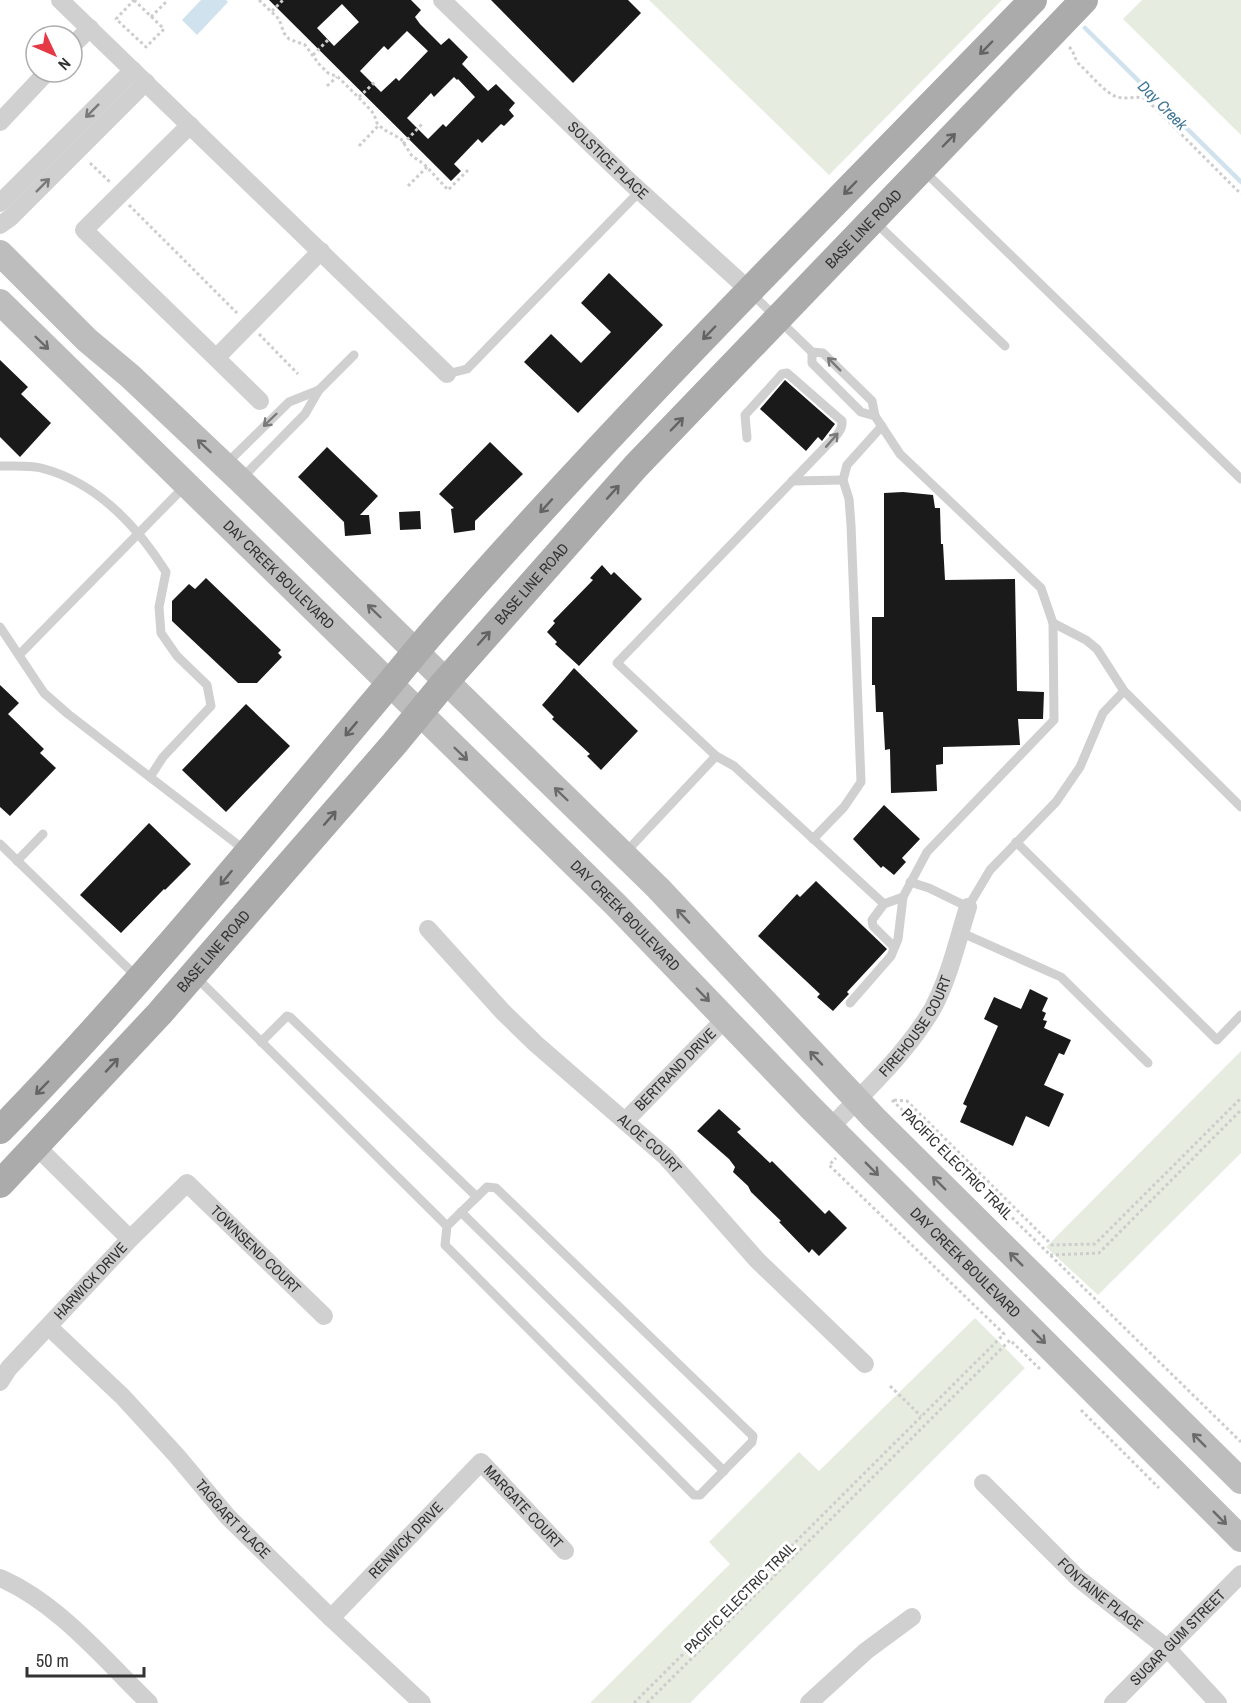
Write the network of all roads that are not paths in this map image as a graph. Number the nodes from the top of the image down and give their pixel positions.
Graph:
1 (60, 0) edge
2 (442, 0) edge
3 (1033, 0) edge
4 (1084, 0) edge
5 (90, 28) junction
6 (84, 34) edge
7 (140, 76) junction
8 (36, 84) edge
9 (0, 122) edge
10 (190, 124) junction
11 (922, 168) junction
12 (640, 191) junction
13 (0, 203) edge
14 (872, 219) junction
15 (0, 225) edge
16 (321, 251) junction
17 (0, 253) edge
18 (750, 291) junction
19 (0, 302) edge
20 (777, 318) junction
21 (1005, 346) dead end
22 (812, 352) junction
23 (354, 355) dead end
24 (216, 358) junction
25 (447, 374) joint
26 (319, 390) junction
27 (260, 401) dead end
28 (875, 416) junction
29 (882, 426) junction
30 (747, 438) dead end
31 (0, 466) edge
32 (232, 472) junction
33 (1241, 479) edge
34 (843, 480) junction
35 (792, 481) junction
36 (186, 484) junction
37 (138, 534) junction
38 (1053, 623) junction
39 (0, 627) edge
40 (415, 652) junction
41 (20, 654) junction
42 (445, 682) junction
43 (389, 684) junction
44 (1125, 691) junction
45 (419, 713) junction
46 (716, 756) junction
47 (150, 777) junction
48 (1241, 807) edge
49 (44, 834) dead end
50 (813, 839) junction
51 (1016, 842) junction
52 (0, 844) edge
53 (247, 852) junction
54 (623, 855) junction
55 (17, 861) junction
56 (910, 882) junction
57 (903, 897) junction
58 (884, 904) junction
59 (968, 907) junction
60 (428, 930) dead end
61 (960, 932) junction
62 (894, 947) junction
63 (194, 975) junction
64 (139, 980) junction
65 (850, 1004) dead end
66 (1241, 1015) edge
67 (726, 1018) junction
68 (261, 1042) junction
69 (1148, 1062) dead end
70 (856, 1100) junction
71 (60, 1120) junction
72 (625, 1121) junction
73 (830, 1128) junction
74 (0, 1130) edge
75 (36, 1146) junction
76 (187, 1183) joint
77 (0, 1184) edge
78 (477, 1197) junction
79 (461, 1212) junction
80 (447, 1226) junction
81 (130, 1239) junction
82 (324, 1316) dead end
83 (49, 1327) junction
84 (865, 1364) dead end
85 (0, 1382) edge
86 (481, 1462) joint
87 (724, 1472) junction
88 (1241, 1481) edge
89 (983, 1483) dead end
90 (1241, 1539) edge
91 (565, 1551) dead end
92 (1241, 1574) edge
93 (0, 1578) edge
94 (912, 1617) dead end
95 (331, 1618) junction
96 (1167, 1648) junction
97 (149, 1703) edge
98 (422, 1703) edge
99 (809, 1703) edge
100 (1113, 1703) edge
101 (1218, 1703) edge

1 - 5 street
2 - 12 street, SOLSTICE PLACE
3 -> 18 main road
11 -> 4 main road, BASE LINE ROAD
5 - 6 street
5 - 7 street
7 - 10 street
7 -> 13 street
15 -> 7 street
8 - 9 street
10 - 16 street
10 - 24 street
11 - 14 main road, BASE LINE ROAD
11 - 33 lane
12 - 18 street, SOLSTICE PLACE
12 - 25 lane
14 - 20 main road, BASE LINE ROAD
14 - 21 lane
16 - 24 street
16 - 25 street
32 -> 17 main road
18 - 20 lane, SOLSTICE PLACE
18 -> 40 main road
19 -> 36 main road, DAY CREEK BOULEVARD
20 - 22 lane, SOLSTICE PLACE
42 -> 20 main road, BASE LINE ROAD
22 - 28 lane
28 -> 22 lane
23 - 26 lane
24 - 27 street
26 - 32 lane
26 -> 32 lane
28 - 29 lane
29 - 34 lane
29 - 38 lane
35 -> 30 lane
31 - 37 lane
40 -> 32 main road
34 - 35 lane
34 - 50 lane
35 - 46 lane
36 - 37 lane
36 - 43 main road, DAY CREEK BOULEVARD
37 - 41 lane
37 - 47 lane
38 - 44 lane
38 - 56 lane
39 - 41 lane
40 - 42 main road
40 - 43 main road
41 - 47 lane
42 - 45 main road, BASE LINE ROAD
54 -> 42 main road
43 - 45 main road, DAY CREEK BOULEVARD
43 -> 53 main road
44 - 48 lane
44 - 51 lane
63 -> 45 main road, BASE LINE ROAD
45 -> 67 main road, DAY CREEK BOULEVARD
46 - 50 lane
46 - 54 lane
47 - 53 lane
49 - 55 lane
50 - 58 lane
51 - 59 lane
51 - 66 lane
52 - 55 lane
53 -> 64 main road
70 -> 54 main road
55 - 64 lane
56 - 57 lane
56 - 59 lane
57 - 58 lane
57 - 62 lane
58 - 62 lane
59 - 61 street, FIREHOUSE COURT
60 - 72 street, ALOE COURT
61 - 69 lane
61 - 70 street, FIREHOUSE COURT
62 - 65 lane
63 - 68 lane
71 -> 63 main road, BASE LINE ROAD
64 - 71 main road
64 -> 74 main road
67 - 72 street, BERTRAND DRIVE
67 - 73 main road, DAY CREEK BOULEVARD
68 - 78 lane
68 - 80 lane
70 - 73 street, FIREHOUSE COURT
88 -> 70 main road
71 - 75 main road, BASE LINE ROAD
72 - 84 street, ALOE COURT
73 -> 90 main road, DAY CREEK BOULEVARD
75 - 77 main road, BASE LINE ROAD
75 - 81 street
76 - 81 street, HARWICK DRIVE
76 - 82 street, TOWNSEND COURT
78 - 79 lane
78 - 87 lane
79 - 80 lane
79 - 87 lane
80 - 87 lane
81 - 83 street, HARWICK DRIVE
83 - 85 street, HARWICK DRIVE
83 - 95 street, TAGGART PLACE
86 - 91 street, MARGATE COURT
86 - 95 street, RENWICK DRIVE
89 - 96 street, FONTAINE PLACE
92 - 96 street, SUGAR GUM STREET
93 - 97 street
94 - 99 street
95 - 98 street, TAGGART PLACE
96 - 100 street, SUGAR GUM STREET
96 - 101 street, FONTAINE PLACE

